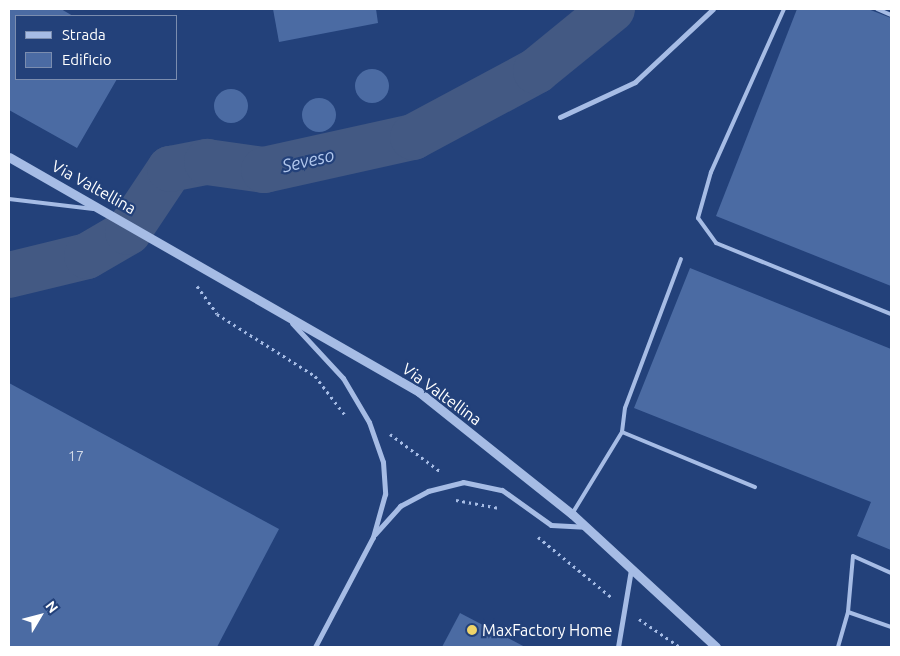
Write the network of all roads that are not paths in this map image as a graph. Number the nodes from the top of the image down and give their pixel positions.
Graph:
1 (713, 9) edge
2 (784, 9) edge
3 (877, 9) edge
4 (891, 14) edge
5 (560, 117) dead end
6 (9, 157) edge
7 (9, 199) edge
8 (104, 210) junction
9 (681, 259) dead end
10 (269, 302) junction
11 (891, 314) edge
12 (622, 432) junction
13 (755, 487) dead end
14 (572, 514) junction
15 (586, 527) junction
16 (373, 537) junction
17 (631, 568) junction
18 (891, 573) edge
19 (848, 612) junction
20 (891, 627) edge
21 (315, 647) edge
22 (618, 647) edge
23 (716, 647) edge
24 (838, 647) edge

1 - 5 street
2 - 11 lane
3 - 4 lane
6 - 8 street, Via Valtellina
7 - 8 lane
8 - 10 street, Via Valtellina
9 - 12 lane
10 - 14 street, Via Valtellina
10 - 16 street, Via Valtellina
12 - 13 lane
12 - 14 lane
14 - 15 street, Via Valtellina
15 - 16 street, Via Valtellina
15 - 17 street, Via Valtellina
16 - 21 street, Via Valtellina
17 - 22 street
17 - 23 street, Via Valtellina
18 - 19 lane
19 - 20 lane
19 - 24 lane

